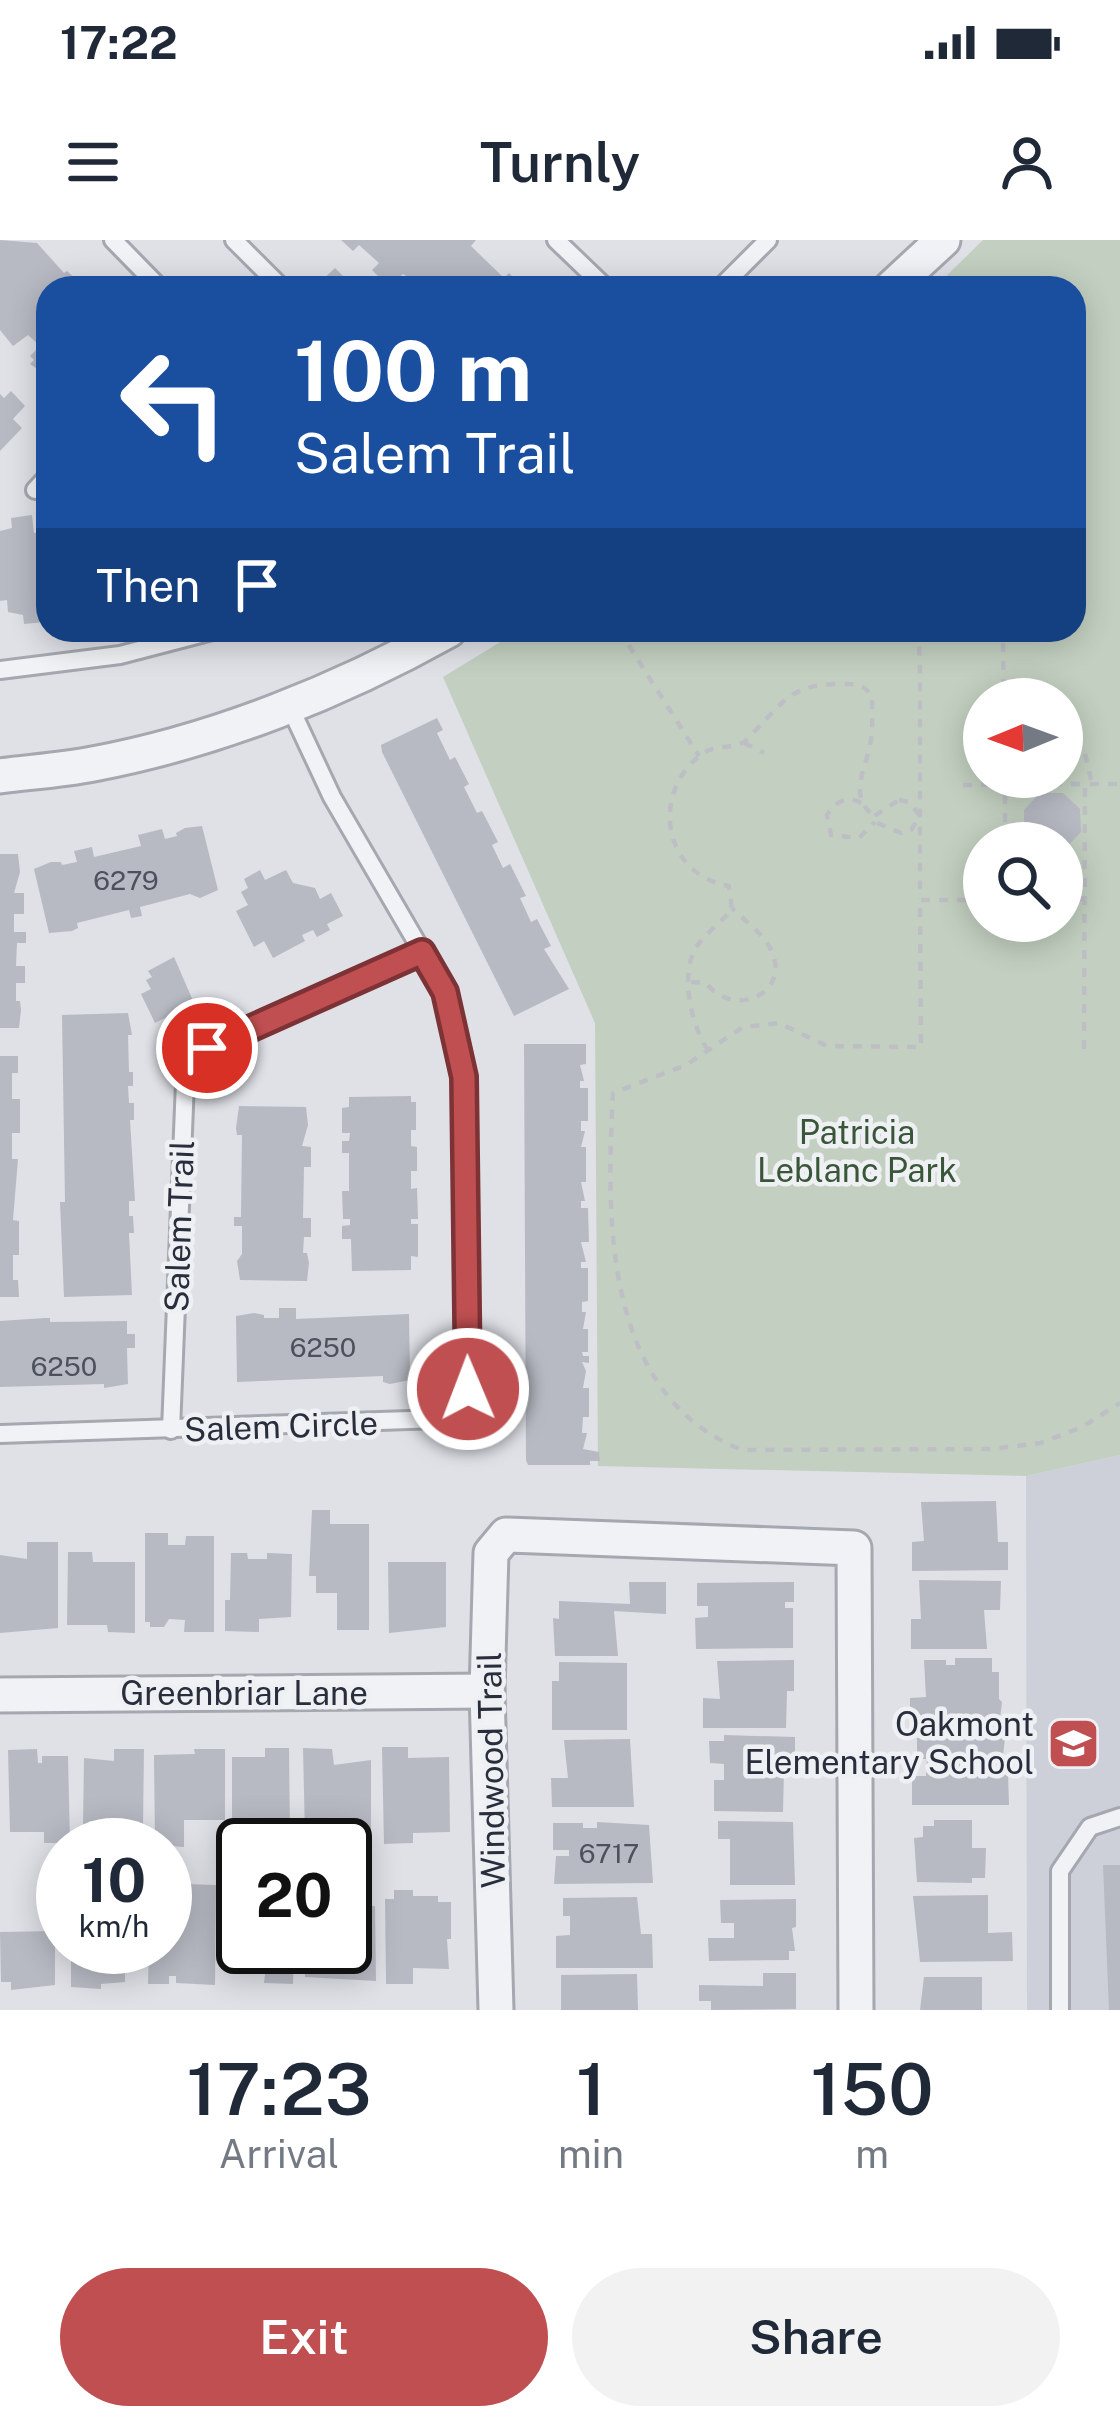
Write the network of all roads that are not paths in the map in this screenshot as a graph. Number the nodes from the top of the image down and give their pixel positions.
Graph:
1 (112, 240) edge
2 (234, 240) edge
3 (556, 240) edge
4 (943, 240) edge
5 (761, 242) edge
6 (148, 276) edge
7 (270, 276) edge
8 (594, 276) edge
9 (731, 276) edge
10 (904, 276) edge
11 (170, 642) edge
12 (428, 642) edge
13 (0, 670) edge
14 (289, 705) junction
15 (0, 776) edge
16 (422, 952) junction
17 (171, 1430) junction
18 (0, 1434) edge
19 (488, 1691) junction
20 (0, 1695) edge
21 (1120, 1817) edge
22 (496, 2010) edge
23 (856, 2010) edge
24 (1060, 2010) edge

1 - 6 lane
2 - 7 lane
3 - 8 lane
4 - 10 street
5 - 9 lane
11 - 13 lane
12 - 14 street
14 - 15 street
14 - 16 lane, Salem Circle
16 - 17 lane, Salem Trail
16 - 17 lane, Salem Circle
17 - 18 lane, Salem Circle
19 - 20 street, Greenbriar Lane
19 - 22 street, Windwood Trail
19 - 23 street, Windwood Trail
21 - 24 lane

